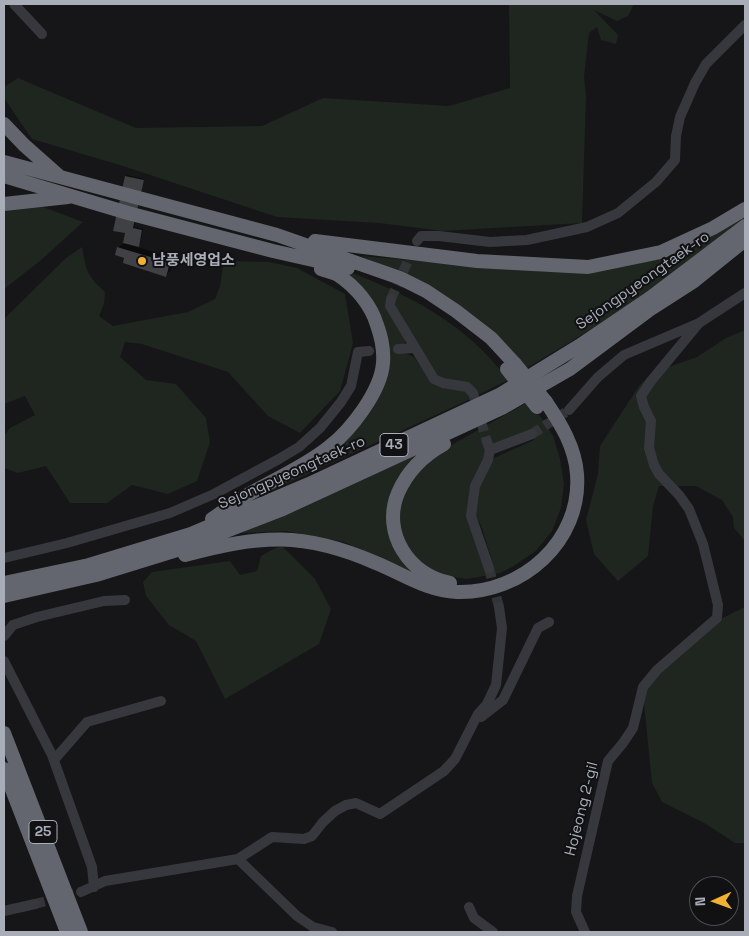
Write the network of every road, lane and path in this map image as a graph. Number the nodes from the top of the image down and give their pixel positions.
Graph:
1 (14, 4) edge
2 (745, 25) edge
3 (42, 34) dead end
4 (4, 124) edge
5 (4, 162) edge
6 (4, 176) edge
7 (62, 178) junction
8 (75, 196) junction
9 (4, 204) edge
10 (745, 209) edge
11 (745, 226) edge
12 (278, 235) junction
13 (745, 240) edge
14 (417, 241) dead end
15 (273, 251) junction
16 (745, 293) edge
17 (391, 299) tunnel mouth
18 (699, 322) junction
19 (415, 348) junction
20 (398, 349) dead end
21 (369, 351) dead end
22 (511, 366) junction
23 (472, 393) dead end
24 (542, 405) junction
25 (502, 408) junction
26 (568, 410) tunnel mouth
27 (532, 434) tunnel mouth
28 (191, 534) junction
29 (4, 558) edge
30 (489, 568) tunnel mouth
31 (96, 575) junction
32 (4, 582) edge
33 (4, 596) edge
34 (125, 600) dead end
35 (500, 607) tunnel mouth
36 (549, 622) dead end
37 (4, 636) edge
38 (4, 661) edge
39 (161, 701) dead end
40 (475, 723) junction
41 (4, 733) edge
42 (54, 760) junction
43 (4, 769) edge
44 (238, 859) junction
45 (94, 887) junction
46 (82, 892) tunnel mouth
47 (36, 904) tunnel mouth
48 (469, 907) dead end
49 (4, 911) edge
50 (67, 932) edge
51 (81, 932) edge
52 (332, 932) edge
53 (493, 932) edge
54 (585, 932) edge

1 - 3 street
2 - 14 street
4 - 7 highway
5 - 7 highway
6 - 8 highway
7 - 12 highway
8 - 9 highway
8 - 15 highway
10 - 12 highway
11 - 28 highway, Sejongpyeongtaek-ro / 43
12 - 22 highway
13 - 25 highway, Sejongpyeongtaek-ro / 43
15 - 22 highway
15 - 28 highway
16 - 18 street
17 - 19 street
18 - 26 street
18 - 54 street, Hojeong 2-gil
19 - 20 street
19 - 23 street
21 - 29 street
22 - 24 highway, bridge
24 - 25 highway
24 - 31 highway
25 - 31 highway, Sejongpyeongtaek-ro / 43
27 - 30 street
28 - 32 highway, Sejongpyeongtaek-ro / 43
31 - 33 highway, Sejongpyeongtaek-ro / 43
34 - 37 street
35 - 40 street
36 - 40 street
38 - 42 street
39 - 42 street
40 - 44 street
41 - 51 highway, 25
42 - 45 street
43 - 50 highway, 25
44 - 45 street
44 - 52 street
45 - 46 street
47 - 49 street
48 - 53 street

